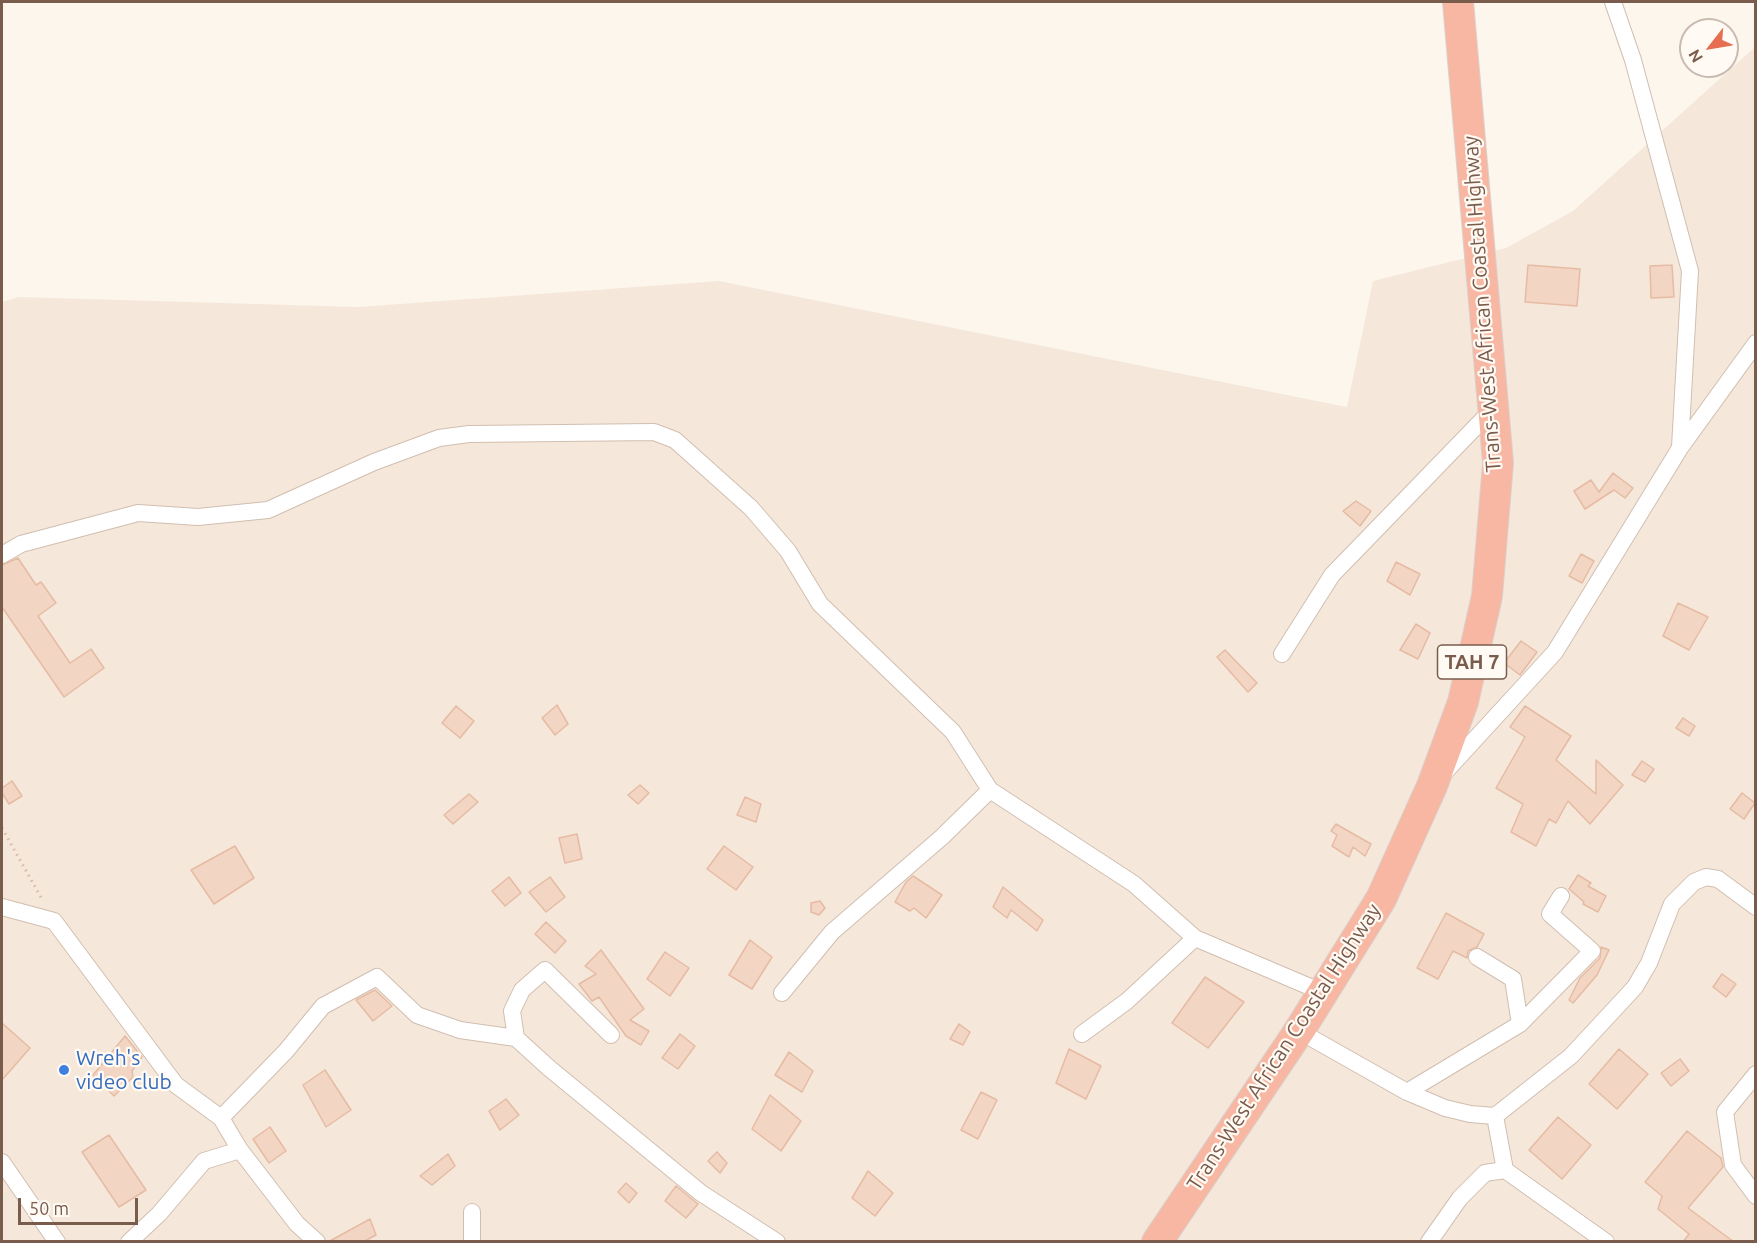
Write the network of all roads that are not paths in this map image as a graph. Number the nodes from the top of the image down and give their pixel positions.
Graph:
1 (1458, 2) edge
2 (1613, 2) edge
3 (1755, 343) edge
4 (1492, 410) junction
5 (1680, 447) junction
6 (2, 555) edge
7 (1282, 654) dead end
8 (1432, 786) junction
9 (990, 790) junction
10 (1561, 896) dead end
11 (2, 907) edge
12 (1755, 907) edge
13 (1195, 938) junction
14 (1477, 957) dead end
15 (1322, 992) junction
16 (782, 993) dead end
17 (1520, 1024) junction
18 (1299, 1031) junction
19 (1082, 1034) dead end
20 (611, 1035) dead end
21 (516, 1038) junction
22 (1755, 1074) edge
23 (1407, 1092) junction
24 (1495, 1116) junction
25 (221, 1118) junction
26 (240, 1150) junction
27 (2, 1162) edge
28 (1505, 1170) junction
29 (1755, 1196) edge
30 (472, 1212) dead end
31 (57, 1242) edge
32 (129, 1242) edge
33 (317, 1242) edge
34 (472, 1242) edge
35 (777, 1242) edge
36 (1157, 1242) edge
37 (1429, 1242) edge
38 (1606, 1242) edge

1 - 4 highway, Trans-West African Coastal Highway / TAH 7
2 - 5 street
3 - 5 street
4 - 7 street
4 - 8 highway, Trans-West African Coastal Highway / TAH 7
5 - 8 street
6 - 9 street
8 - 15 highway, Trans-West African Coastal Highway / TAH 7
9 - 13 street
9 - 16 street
10 - 17 street
11 - 25 street
12 - 24 street
13 - 15 street
13 - 19 street
14 - 17 street
15 - 18 highway, Trans-West African Coastal Highway / TAH 7
17 - 23 street
18 - 23 street
18 - 36 highway, Trans-West African Coastal Highway / TAH 7
20 - 21 street
21 - 25 street
21 - 35 street
22 - 29 street
23 - 24 street
24 - 28 street
25 - 26 street
26 - 32 street
26 - 33 street
27 - 31 street
28 - 37 street
28 - 38 street
30 - 34 street

